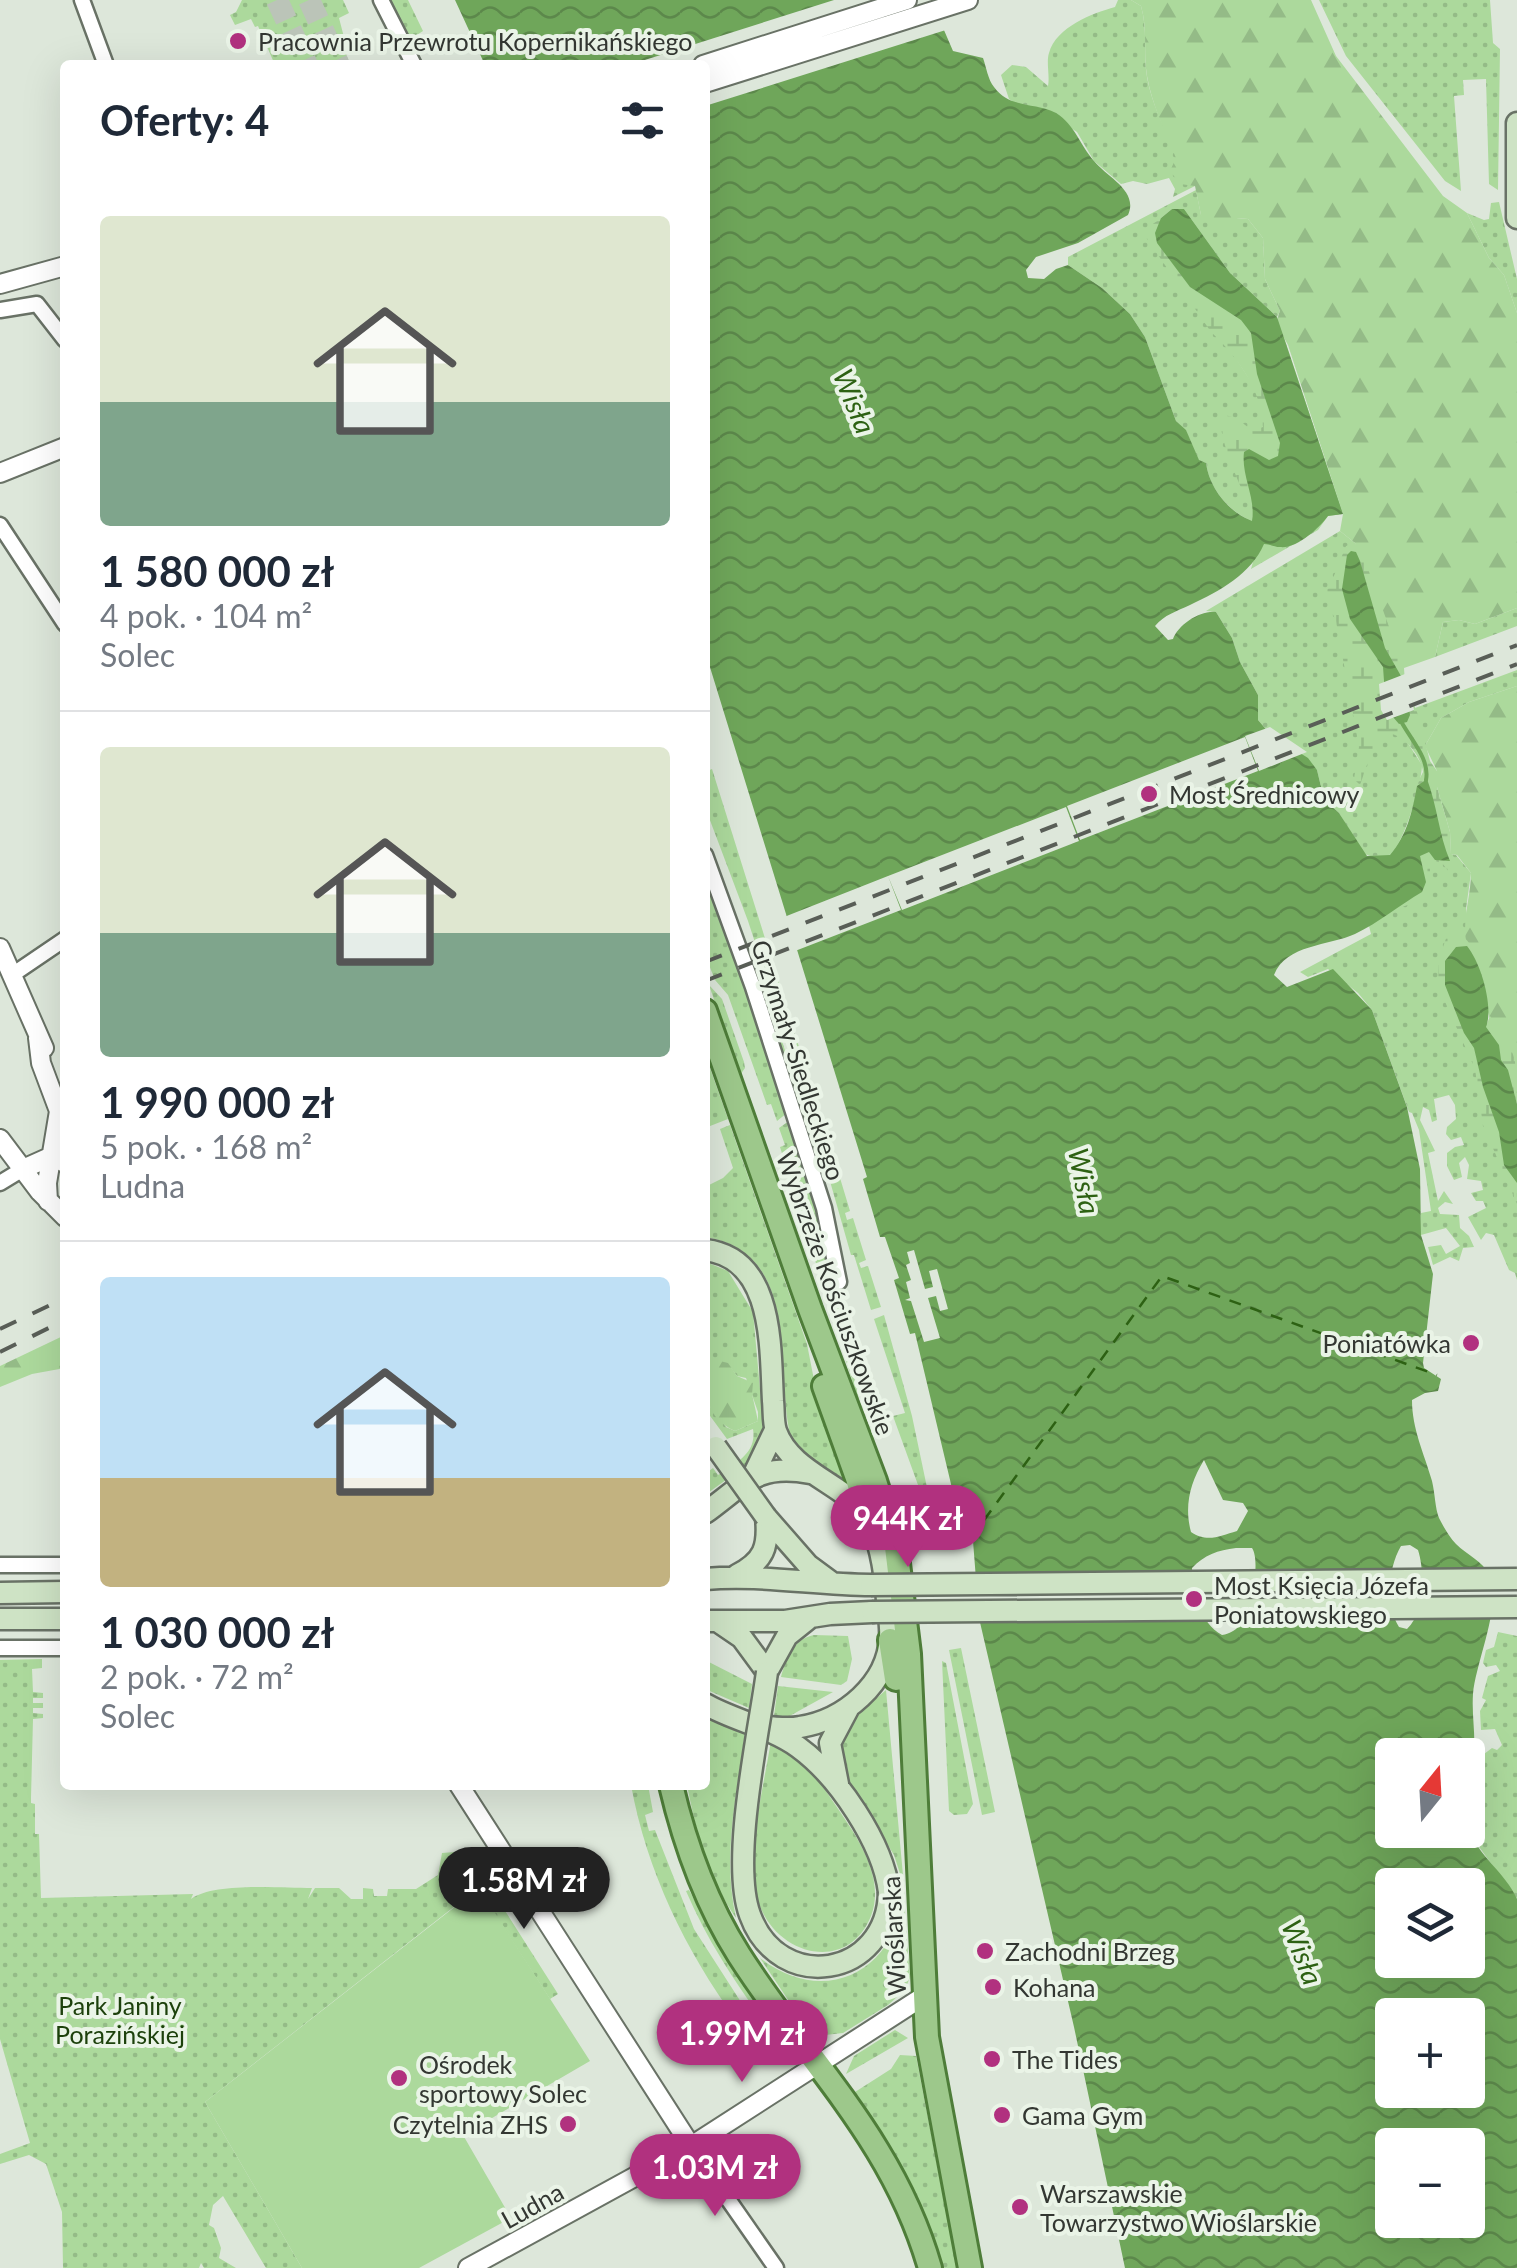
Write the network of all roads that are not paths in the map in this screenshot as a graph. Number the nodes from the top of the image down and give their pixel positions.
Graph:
1 (82, 0) edge
2 (381, 0) edge
3 (908, 0) edge
4 (968, 0) edge
5 (104, 60) edge
6 (411, 60) edge
7 (710, 63) edge
8 (710, 81) edge
9 (1517, 122) edge
10 (1517, 218) edge
11 (60, 267) edge
12 (0, 284) edge
13 (0, 310) edge
14 (60, 333) edge
15 (60, 448) edge
16 (0, 473) edge
17 (0, 525) edge
18 (60, 616) edge
19 (710, 868) edge
20 (60, 942) edge
21 (0, 948) edge
22 (12, 975) junction
23 (710, 1024) edge
24 (38, 1038) junction
25 (60, 1080) edge
26 (0, 1139) edge
27 (57, 1156) edge
28 (24, 1169) junction
29 (0, 1183) edge
30 (48, 1201) junction
31 (60, 1213) edge
32 (710, 1252) edge
33 (839, 1282) dead end
34 (810, 1309) junction
35 (775, 1430) junction
36 (710, 1439) edge
37 (810, 1473) junction
38 (752, 1478) junction
39 (710, 1509) edge
40 (867, 1515) junction
41 (766, 1517) junction
42 (60, 1565) edge
43 (0, 1566) edge
44 (734, 1576) junction
45 (710, 1578) edge
46 (1517, 1579) edge
47 (836, 1585) junction
48 (0, 1592) edge
49 (60, 1592) edge
50 (904, 1596) joint
51 (1517, 1607) edge
52 (813, 1616) junction
53 (0, 1619) edge
54 (60, 1619) edge
55 (712, 1622) edge
56 (890, 1640) junction
57 (0, 1648) edge
58 (60, 1648) edge
59 (767, 1672) junction
60 (710, 1706) edge
61 (849, 1708) junction
62 (755, 1725) junction
63 (839, 1789) junction
64 (462, 1790) edge
65 (674, 1793) edge
66 (916, 1851) junction
67 (924, 1996) junction
68 (819, 2063) junction
69 (690, 2146) junction
70 (468, 2268) edge
71 (776, 2268) edge
72 (930, 2268) edge
73 (970, 2268) edge

1 - 5 street
2 - 6 street
3 - 7 street
4 - 8 street
9 - 10 main road
11 - 12 street
13 - 14 street
15 - 16 street
17 - 18 street
19 - 33 street, Grzymały-Siedleckiego
20 - 22 street
21 - 22 street
22 - 24 street
23 - 34 main road, Wybrzeże Kościuszkowskie
24 - 25 street
24 - 27 street
26 - 28 street
27 - 28 street
27 - 30 street
28 - 29 street
28 - 30 street
30 - 31 street
32 - 35 main road
34 - 40 main road
34 - 50 main road, Wybrzeże Kościuszkowskie
35 - 37 main road
35 - 38 main road
36 - 41 main road, bridge
37 - 38 main road
37 - 40 main road
38 - 39 main road
40 - 56 main road
41 - 44 main road
41 - 47 main road
42 - 43 street
44 - 45 main road
44 - 47 main road
46 - 47 main road, bridge
48 - 49 main road
50 - 66 main road, Wioślarska
51 - 52 main road, bridge
52 - 55 main road
52 - 59 main road
53 - 54 main road
55 - 59 main road
56 - 61 main road
56 - 66 main road
57 - 58 street
59 - 63 main road, bridge
60 - 62 main road
61 - 62 main road
61 - 63 main road
62 - 63 main road
64 - 69 street
65 - 68 main road
66 - 67 main road, Wioślarska
67 - 68 street, Ludna
67 - 73 main road, Wioślarska
68 - 69 street, Ludna
68 - 72 main road
69 - 70 street, Ludna
69 - 71 street

